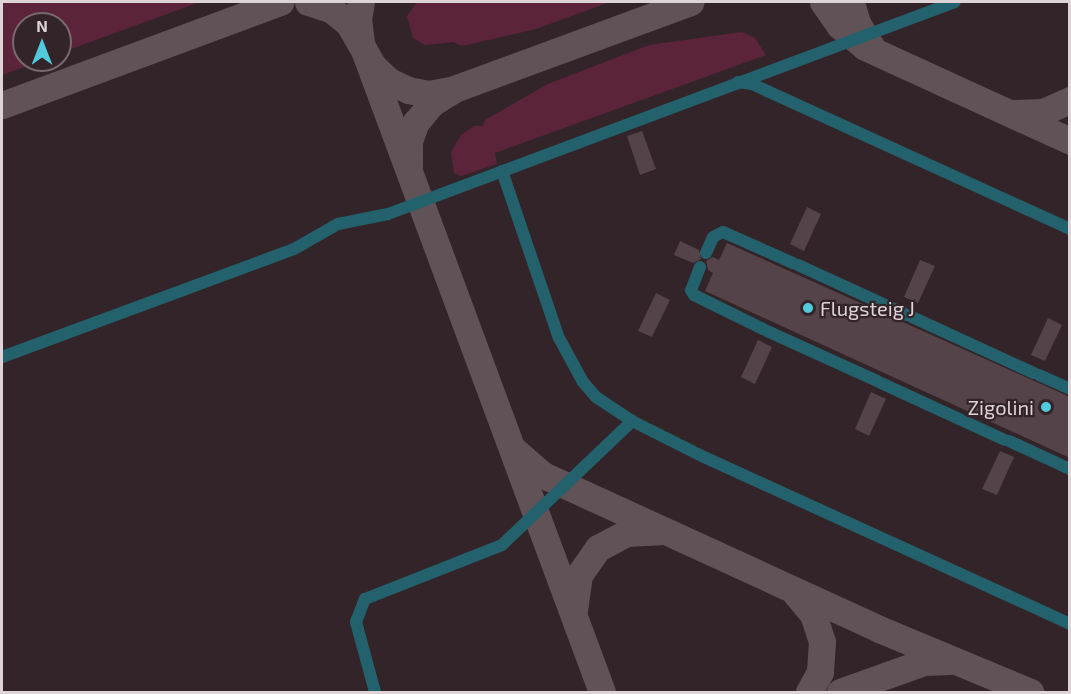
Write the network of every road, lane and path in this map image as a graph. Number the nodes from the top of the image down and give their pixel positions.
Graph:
1 (955, 2) edge
2 (734, 83) junction
3 (502, 171) junction
4 (1070, 229) edge
5 (706, 253) dead end
6 (700, 267) dead end
7 (2, 357) edge
8 (1070, 389) edge
9 (632, 421) junction
10 (1070, 469) edge
11 (1070, 624) edge
12 (375, 693) edge

1 - 2 lane
2 - 3 lane
2 - 4 lane
3 - 7 lane
3 - 9 lane
5 - 8 lane
6 - 10 lane
9 - 11 lane
9 - 12 lane

